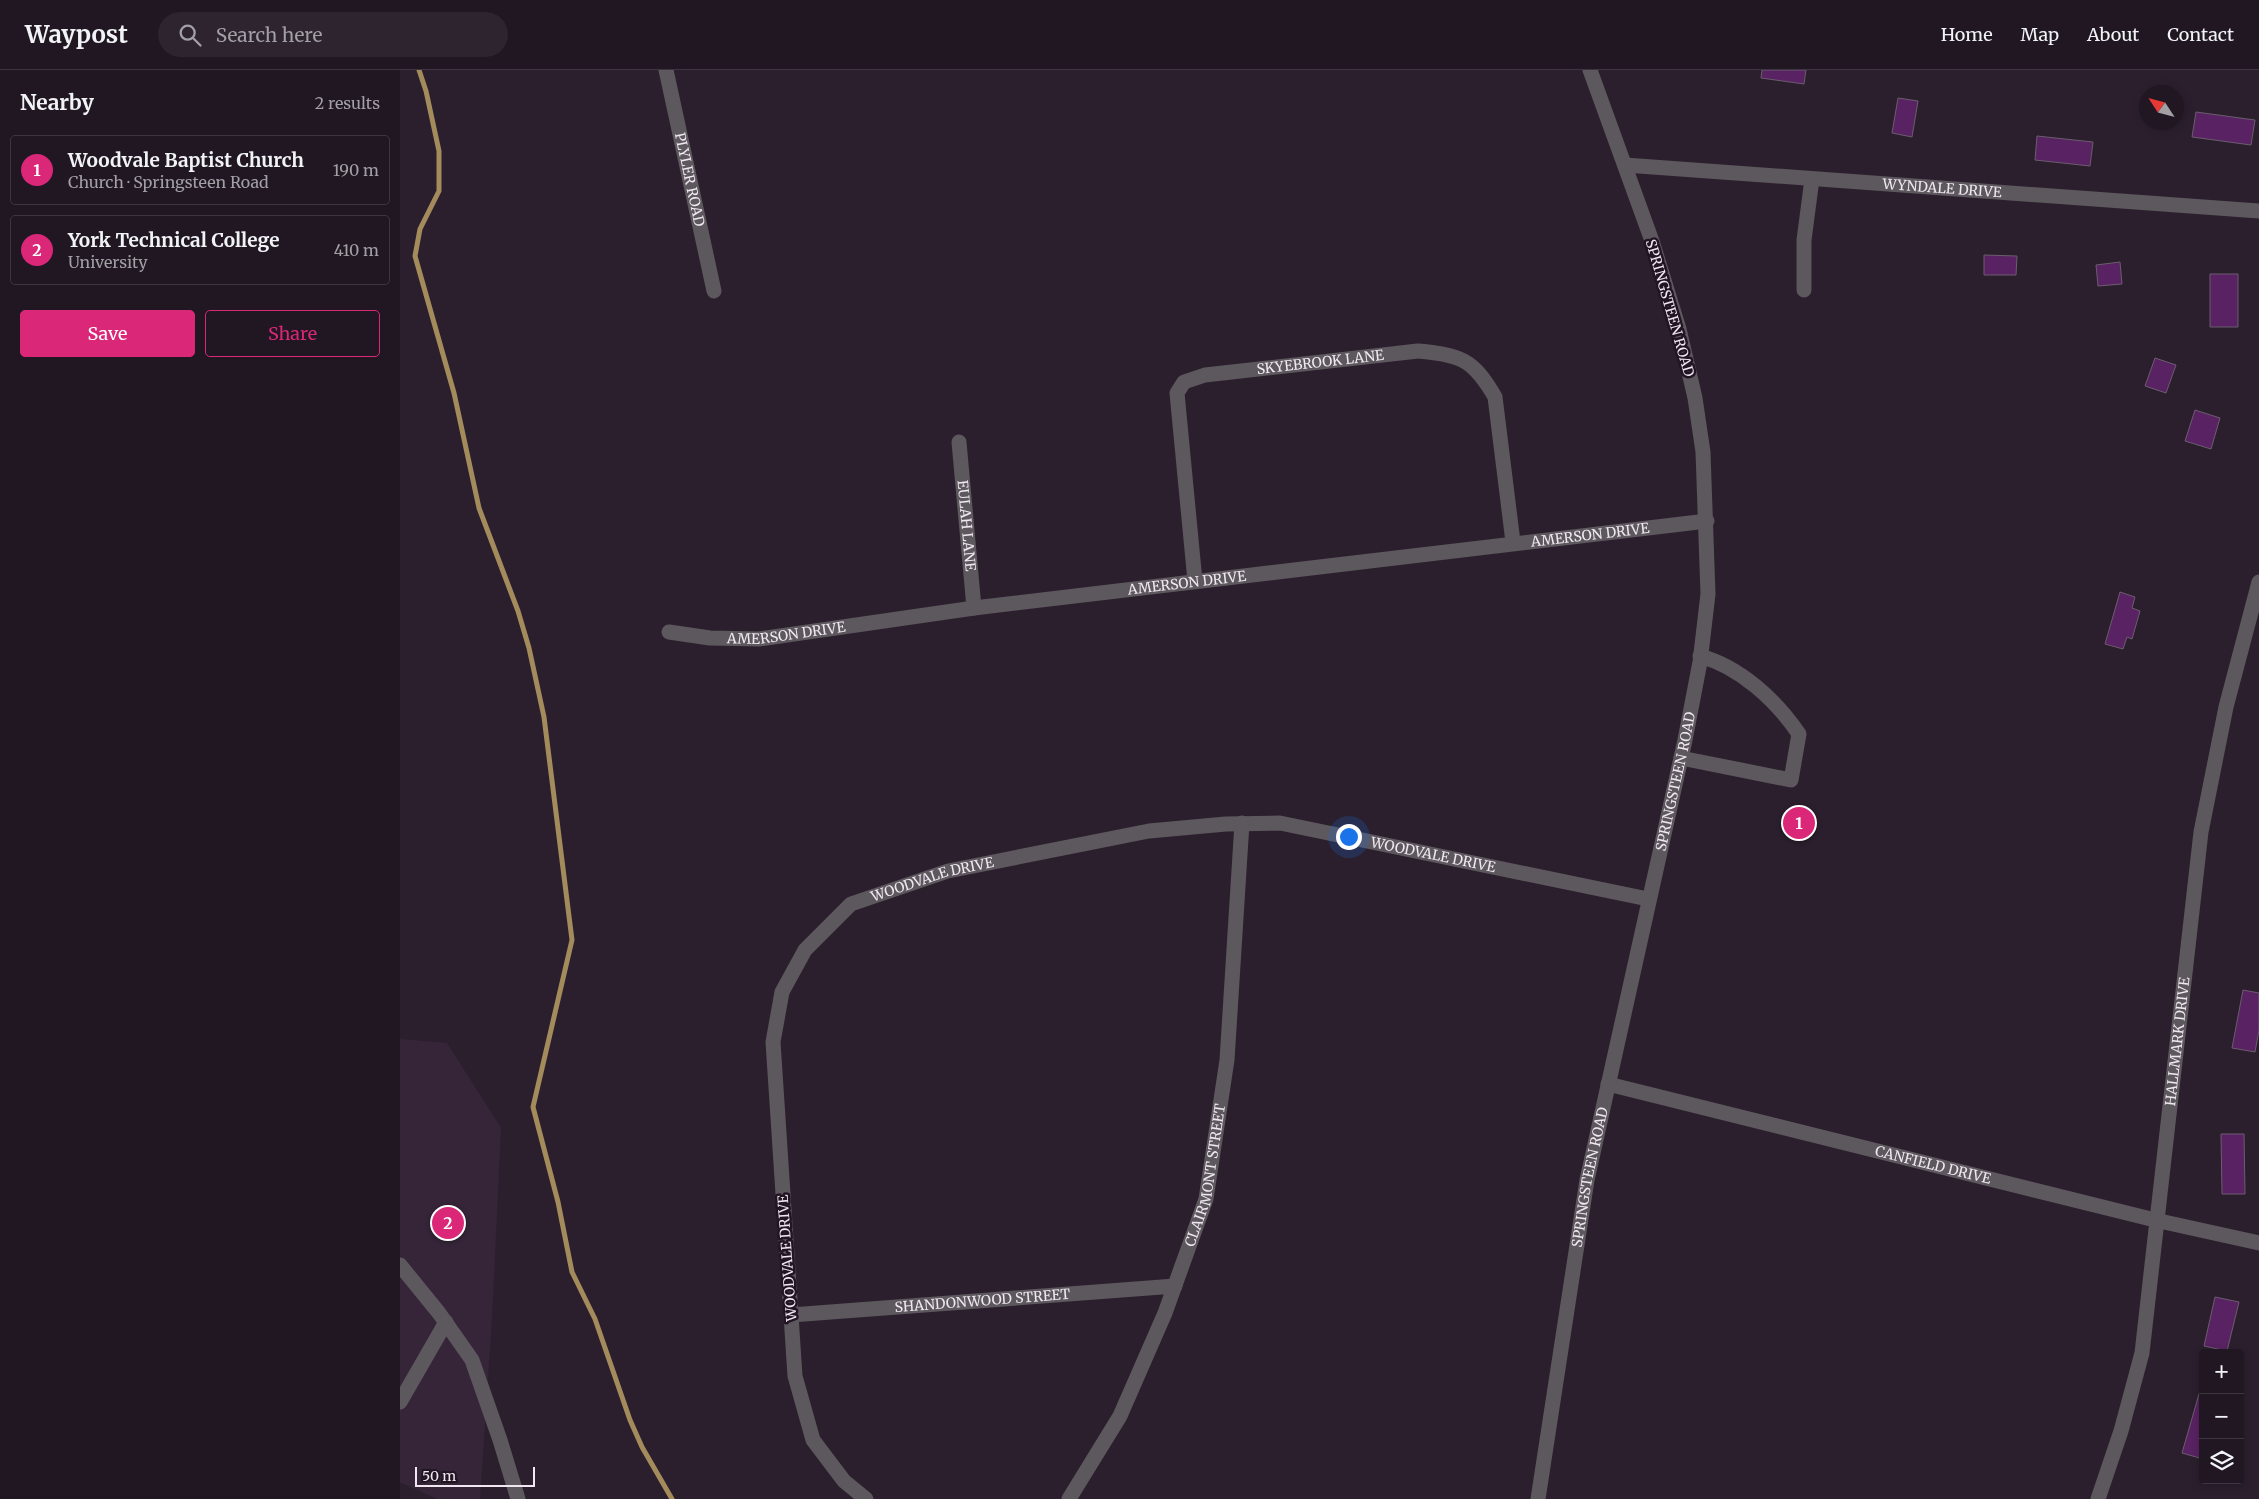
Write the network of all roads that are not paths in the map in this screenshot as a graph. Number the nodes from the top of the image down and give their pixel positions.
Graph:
1 (666, 70) edge
2 (1590, 70) edge
3 (1625, 165) junction
4 (1812, 179) junction
5 (2259, 211) edge
6 (1804, 290) dead end
7 (714, 291) dead end
8 (959, 442) dead end
9 (1706, 521) junction
10 (1513, 542) junction
11 (1195, 581) junction
12 (2259, 582) edge
13 (974, 608) junction
14 (669, 632) dead end
15 (1700, 656) junction
16 (1681, 758) junction
17 (1242, 823) junction
18 (1648, 899) junction
19 (1608, 1084) junction
20 (2156, 1220) junction
21 (2259, 1243) edge
22 (400, 1265) edge
23 (1175, 1286) junction
24 (791, 1315) junction
25 (446, 1322) junction
26 (400, 1402) edge
27 (518, 1499) edge
28 (866, 1499) edge
29 (1069, 1499) edge
30 (1538, 1499) edge
31 (2098, 1499) edge

1 - 7 street, PLYLER ROAD
2 - 3 street, SPRINGSTEEN ROAD
3 - 4 street, WYNDALE DRIVE
3 - 9 street, SPRINGSTEEN ROAD
4 - 5 street, WYNDALE DRIVE
4 - 6 street
8 - 13 street, EULAH LANE
9 - 10 street, AMERSON DRIVE
9 - 15 street, SPRINGSTEEN ROAD
10 - 11 street, AMERSON DRIVE
10 - 11 street, SKYEBROOK LANE
11 - 13 street, AMERSON DRIVE
12 - 20 street, HALLMARK DRIVE
13 - 14 street, AMERSON DRIVE
15 - 16 street, SPRINGSTEEN ROAD
15 - 16 street
16 - 18 street, SPRINGSTEEN ROAD
17 - 18 street, WOODVALE DRIVE
17 - 23 street, CLAIRMONT STREET
17 - 24 street, WOODVALE DRIVE
18 - 19 street, SPRINGSTEEN ROAD
19 - 20 street, CANFIELD DRIVE
19 - 30 street, SPRINGSTEEN ROAD
20 - 21 street, CANFIELD DRIVE
20 - 31 street, HALLMARK DRIVE
22 - 25 street
23 - 24 street, SHANDONWOOD STREET
23 - 29 street, CLAIRMONT STREET
24 - 28 street, WOODVALE DRIVE
25 - 26 street
25 - 27 street

